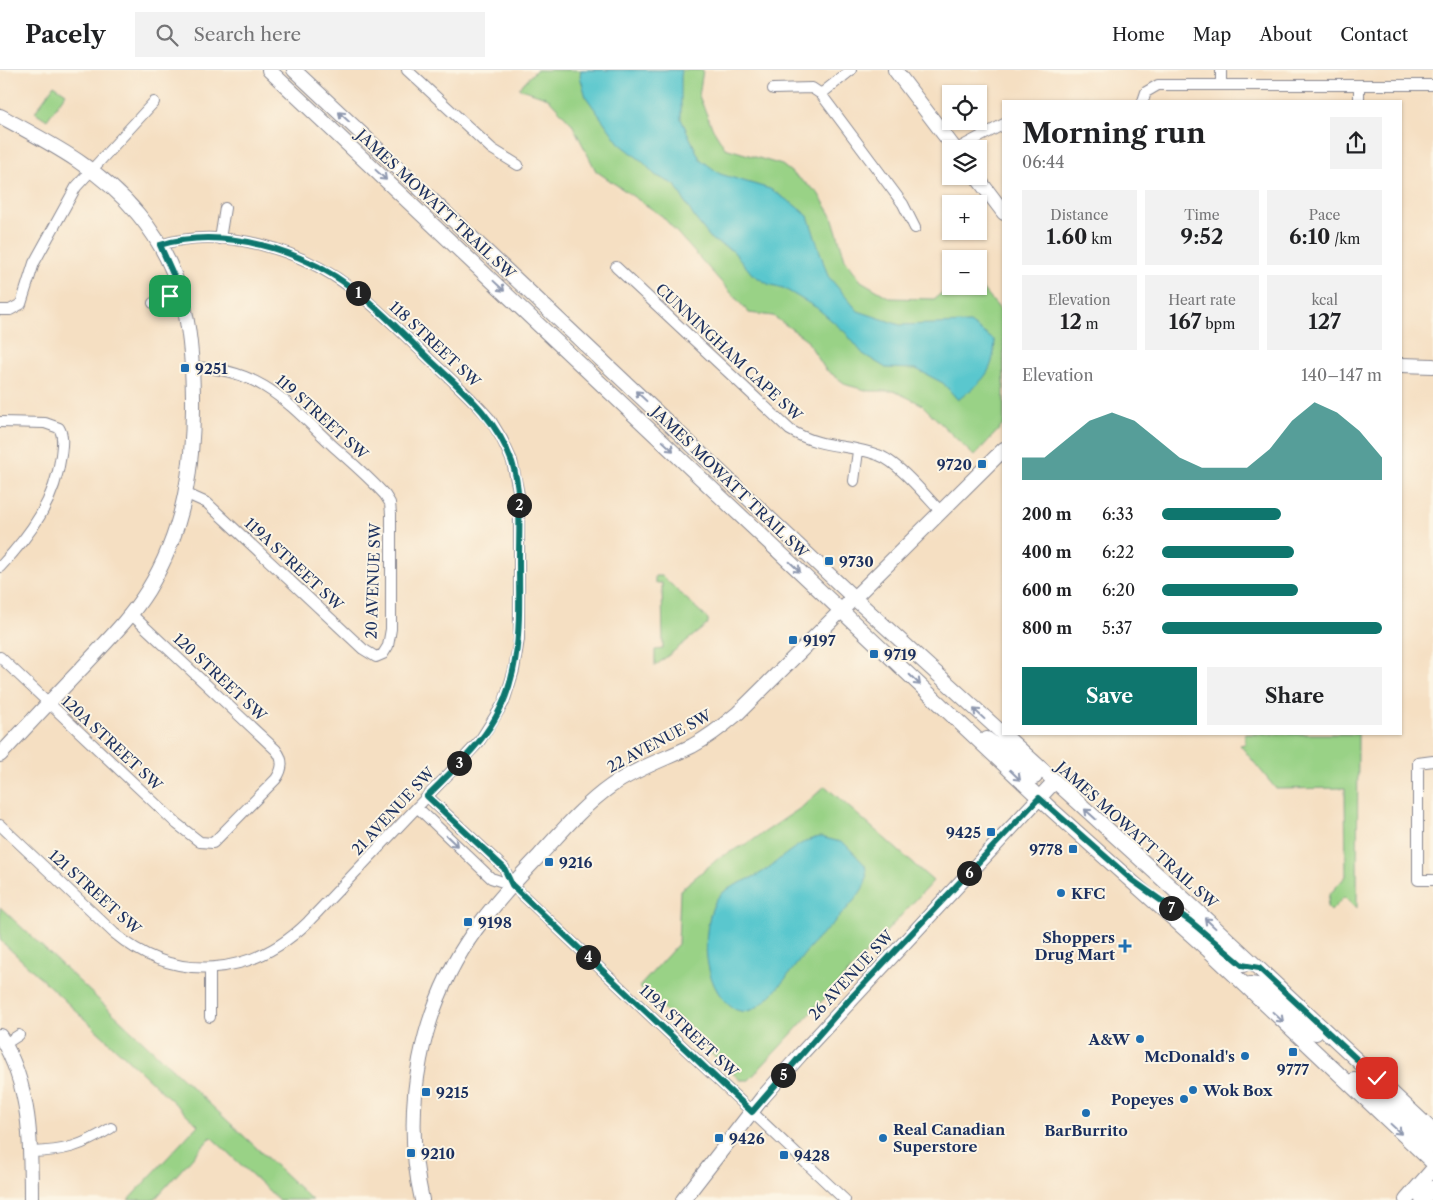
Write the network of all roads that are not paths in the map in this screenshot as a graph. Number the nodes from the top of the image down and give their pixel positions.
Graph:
1 (269, 70) edge
2 (294, 70) edge
3 (407, 70) edge
4 (851, 70) edge
5 (895, 70) edge
6 (1221, 70) edge
7 (1221, 85) junction
8 (1433, 85) edge
9 (1359, 86) junction
10 (773, 89) dead end
11 (820, 94) junction
12 (1143, 100) edge
13 (1359, 100) edge
14 (154, 102) dead end
15 (0, 116) edge
16 (1002, 125) edge
17 (949, 140) edge
18 (973, 140) edge
19 (518, 165) dead end
20 (90, 169) junction
21 (983, 185) edge
22 (225, 208) dead end
23 (1002, 211) edge
24 (914, 228) dead end
25 (220, 239) junction
26 (160, 245) junction
27 (616, 267) dead end
28 (181, 292) junction
29 (153, 302) dead end
30 (0, 310) edge
31 (1402, 365) edge
32 (1433, 366) edge
33 (192, 367) junction
34 (0, 422) edge
35 (858, 451) junction
36 (1002, 451) edge
37 (515, 472) joint
38 (854, 482) dead end
39 (187, 494) junction
40 (390, 503) joint
41 (940, 511) junction
42 (0, 567) edge
43 (854, 598) junction
44 (842, 611) junction
45 (131, 614) junction
46 (380, 656) joint
47 (0, 657) edge
48 (48, 704) junction
49 (967, 729) junction
50 (1002, 734) edge
51 (1003, 735) edge
52 (0, 755) edge
53 (1433, 761) edge
54 (1054, 782) junction
55 (427, 796) junction
56 (1039, 798) junction
57 (417, 807) junction
58 (0, 825) edge
59 (209, 844) joint
60 (1132, 880) junction
61 (1433, 880) edge
62 (512, 885) junction
63 (210, 968) junction
64 (1259, 968) junction
65 (1243, 984) junction
66 (210, 1018) dead end
67 (20, 1036) dead end
68 (2, 1040) edge
69 (1326, 1062) junction
70 (1377, 1078) junction
71 (752, 1112) junction
72 (111, 1128) dead end
73 (1433, 1131) edge
74 (1433, 1146) edge
75 (31, 1152) junction
76 (1433, 1163) edge
77 (1433, 1170) edge
78 (1433, 1188) edge
79 (31, 1200) edge
80 (422, 1200) edge
81 (683, 1200) edge
82 (845, 1200) edge
83 (1406, 1200) edge
84 (1422, 1200) edge

1 -> 44 main road, JAMES MOWATT TRAIL SW
43 -> 2 main road, JAMES MOWATT TRAIL SW
3 - 19 street
4 - 11 street
5 - 17 main road
6 - 7 street
7 - 9 street
7 - 12 street
8 - 9 street
9 - 13 street
10 - 11 street
11 - 24 street
14 - 20 street
15 - 20 main road
16 - 18 street
20 - 26 main road
20 - 30 street
21 - 23 main road
22 - 25 street
25 - 26 street, 118 STREET SW
25 - 37 street, 118 STREET SW
26 - 28 main road
27 - 35 street, CUNNINGHAM CAPE SW
28 - 29 street
28 - 33 main road
31 - 32 main road
33 - 39 main road
33 - 40 street, 119 STREET SW
34 - 42 street
35 - 38 street
35 - 41 street, CUNNINGHAM CAPE SW
36 - 41 main road, 22 AVENUE SW
37 - 55 street, 21 AVENUE SW
39 - 45 main road
39 - 46 street, 119A STREET SW
40 - 46 street, 20 AVENUE SW
41 - 43 main road, 22 AVENUE SW
43 - 44 main road, 22 AVENUE SW
50 -> 43 main road, JAMES MOWATT TRAIL SW
44 -> 49 main road, JAMES MOWATT TRAIL SW
44 - 62 main road, 22 AVENUE SW
45 - 48 main road
45 - 59 street, 120 STREET SW
47 - 48 street, 120A STREET SW
48 - 52 main road
48 - 59 street, 120A STREET SW
49 - 54 main road
49 -> 56 main road, JAMES MOWATT TRAIL SW
54 -> 51 main road, JAMES MOWATT TRAIL SW
53 - 61 street
54 - 56 main road, 26 AVENUE SW
64 -> 54 main road, JAMES MOWATT TRAIL SW
55 - 57 street, 21 AVENUE SW
55 - 62 street, 119A STREET SW
56 - 60 main road, JAMES MOWATT TRAIL SW
56 - 71 main road, 26 AVENUE SW
57 -> 62 street, 119A STREET SW
57 - 63 street, 21 AVENUE SW
58 - 63 street, 121 STREET SW
60 - 64 main road
60 - 65 main road, JAMES MOWATT TRAIL SW
62 - 71 street, 119A STREET SW
62 - 80 main road, 22 AVENUE SW
63 - 66 street
64 - 70 main road, JAMES MOWATT TRAIL SW
65 -> 69 main road, JAMES MOWATT TRAIL SW
65 - 70 main road
67 - 68 street
68 - 75 main road
69 - 74 main road
69 -> 76 main road, JAMES MOWATT TRAIL SW
70 - 73 main road, JAMES MOWATT TRAIL SW
71 - 81 main road, 26 AVENUE SW
71 - 82 street, 119A STREET SW
72 - 75 street
75 - 79 main road
77 - 83 main road
78 - 84 main road

